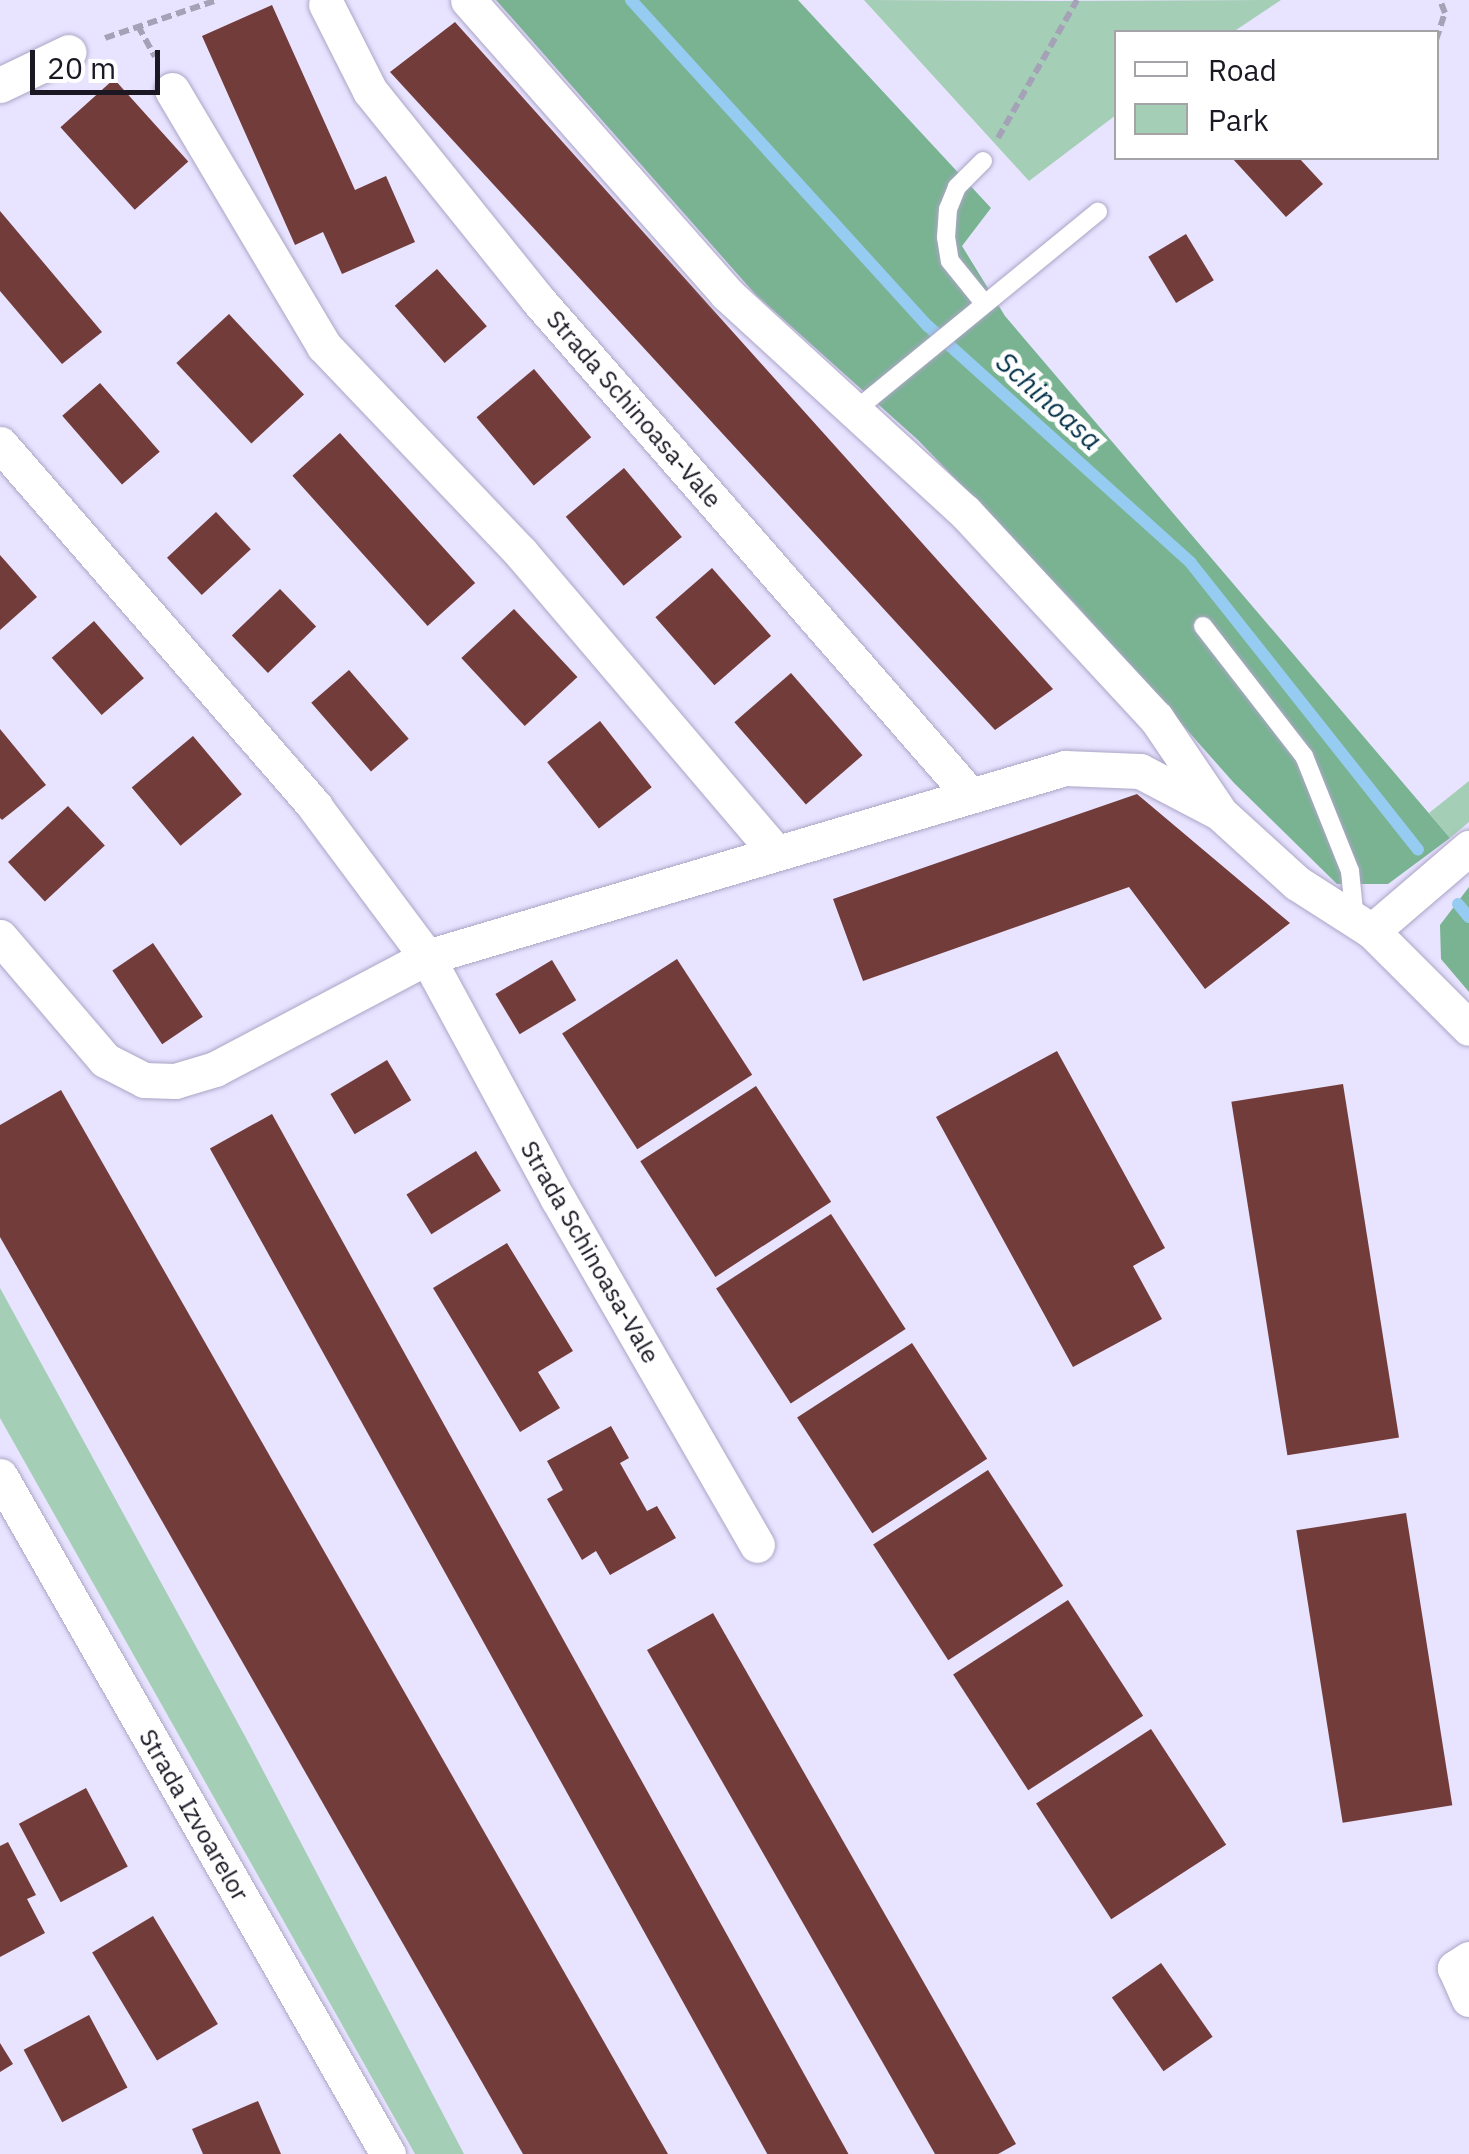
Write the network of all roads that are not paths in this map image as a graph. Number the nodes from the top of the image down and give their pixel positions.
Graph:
1 (468, 0) edge
2 (326, 4) dead end
3 (69, 52) road end
4 (0, 85) edge
5 (172, 90) dead end
6 (983, 160) road end
7 (1098, 212) dead end
8 (984, 303) junction
9 (852, 412) junction
10 (0, 444) edge
11 (1203, 626) dead end
12 (970, 795) junction
13 (1220, 813) junction
14 (1469, 848) edge
15 (775, 851) junction
16 (1363, 925) junction
17 (0, 937) edge
18 (427, 957) junction
19 (1469, 1028) edge
20 (0, 1476) edge
21 (757, 1545) dead end
22 (1469, 1959) edge
23 (1469, 1999) edge
24 (388, 2154) edge

1 - 9 street
2 - 12 street, Strada Schinoasa-Vale
3 - 4 street
5 - 15 street
6 - 8 lane
7 - 8 lane
8 - 9 lane
9 - 13 street
10 - 18 street, Strada Schinoasa-Vale
11 - 16 lane
12 - 13 street
12 - 15 street
13 - 16 street
14 - 16 street
15 - 18 street
16 - 19 street
17 - 18 street
18 - 21 street, Strada Schinoasa-Vale
20 - 24 street, Strada Izvoarelor
22 - 23 street

